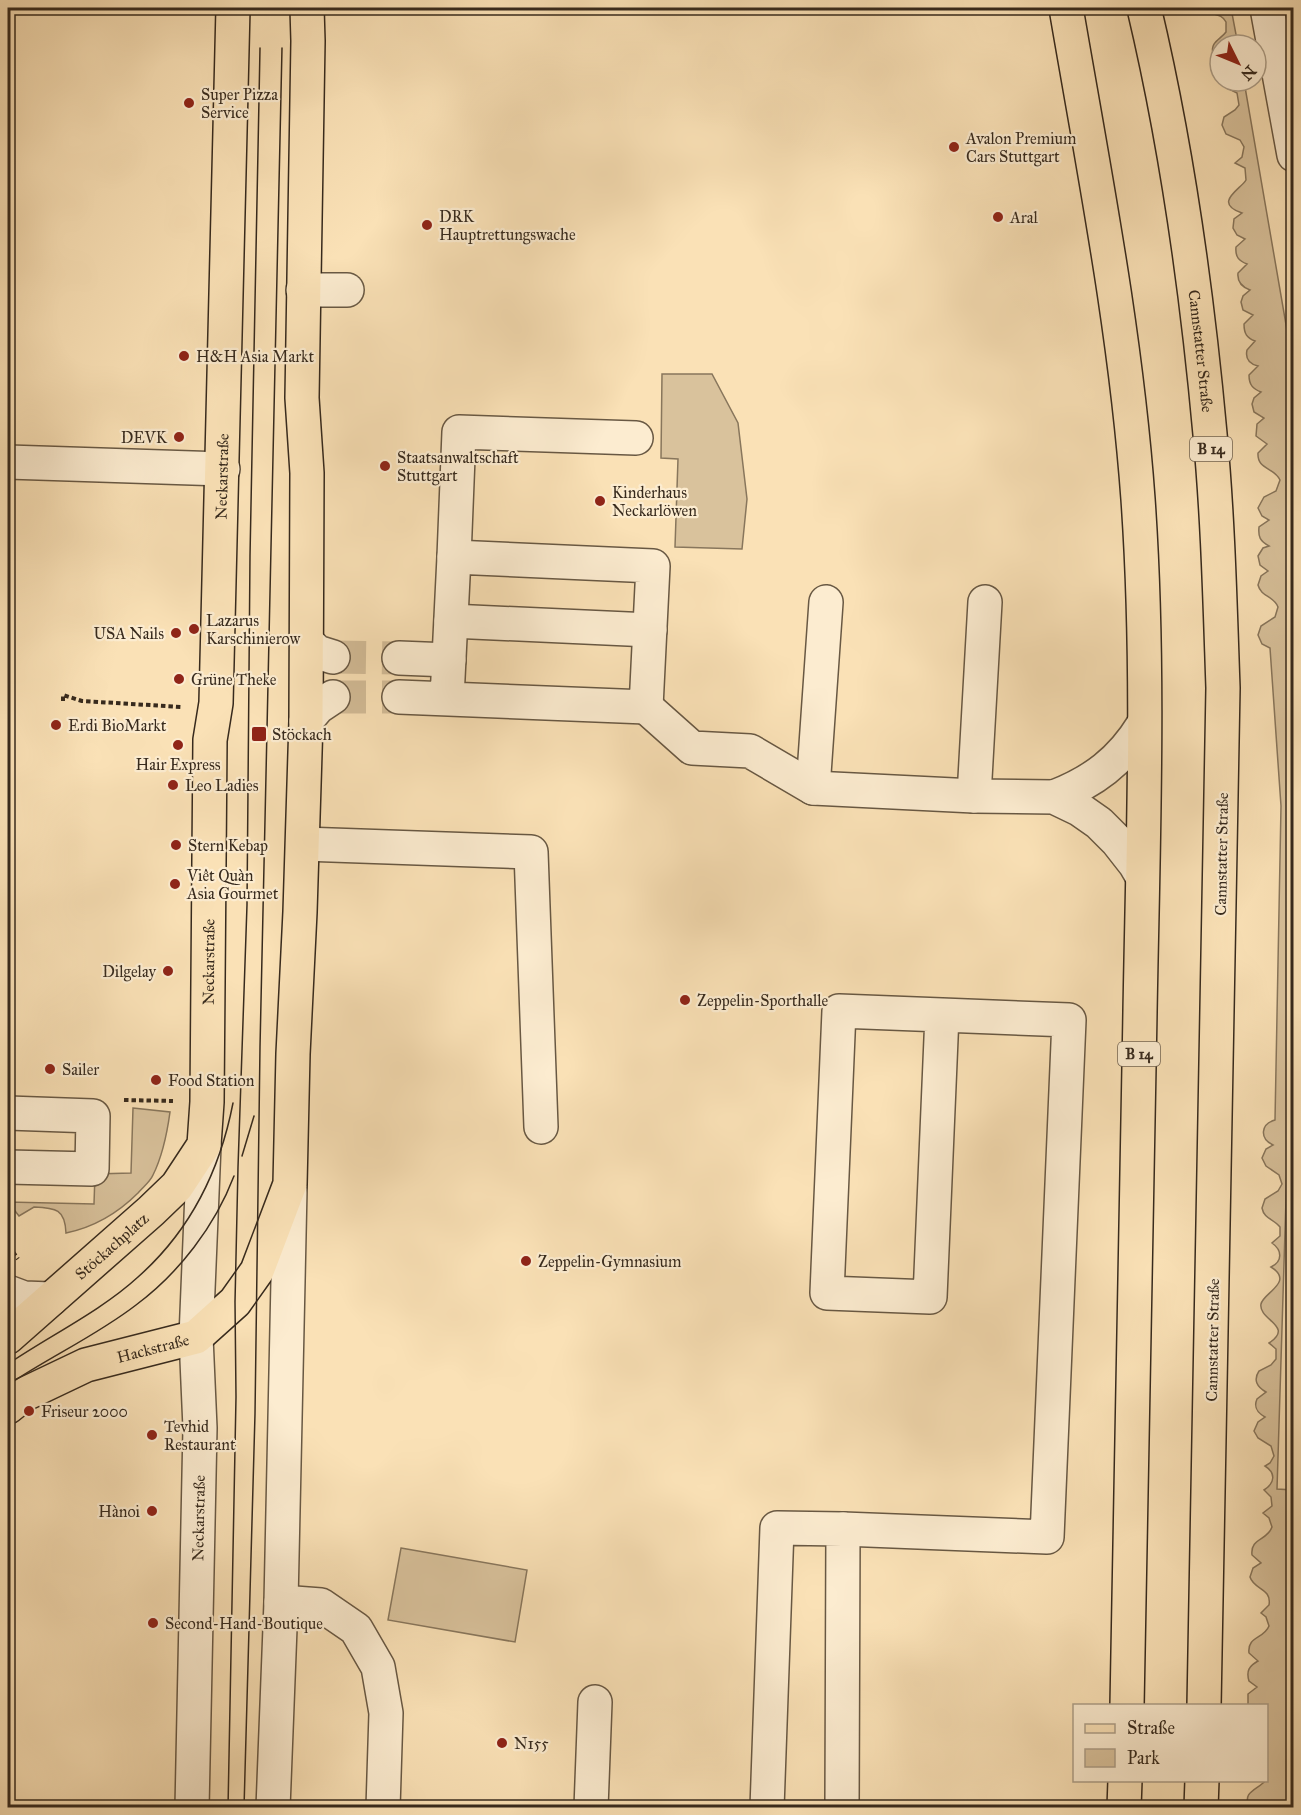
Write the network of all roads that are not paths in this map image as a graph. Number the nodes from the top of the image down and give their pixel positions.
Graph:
1 (260, 8) edge
2 (285, 8) edge
3 (307, 8) edge
4 (1066, 8) edge
5 (1144, 8) edge
6 (1267, 8) edge
7 (232, 23) edge
8 (308, 41) junction
9 (1285, 63) edge
10 (1292, 140) edge
11 (303, 290) junction
12 (347, 290) dead end
13 (636, 438) dead end
14 (8, 462) edge
15 (223, 469) junction
16 (454, 557) junction
17 (826, 602) dead end
18 (985, 602) dead end
19 (451, 621) junction
20 (650, 630) junction
21 (399, 658) tunnel mouth
22 (449, 660) junction
23 (333, 697) tunnel mouth
24 (399, 697) tunnel mouth
25 (447, 698) junction
26 (646, 707) junction
27 (306, 721) junction
28 (1143, 725) junction
29 (813, 788) junction
30 (974, 796) junction
31 (1054, 797) junction
32 (303, 844) junction
33 (1142, 876) junction
34 (942, 1015) junction
35 (8, 1113) edge
36 (541, 1127) dead end
37 (204, 1145) junction
38 (8, 1167) edge
39 (290, 1184) junction
40 (8, 1292) edge
41 (51, 1299) junction
42 (8, 1337) edge
43 (196, 1337) junction
44 (8, 1407) edge
45 (843, 1529) junction
46 (280, 1602) junction
47 (595, 1702) dead end
48 (1127, 1704) edge
49 (1204, 1704) edge
50 (1125, 1782) edge
51 (1202, 1782) edge
52 (192, 1808) edge
53 (273, 1808) edge
54 (383, 1808) edge
55 (591, 1808) edge
56 (767, 1808) edge
57 (842, 1808) edge
58 (1124, 1808) edge
59 (1202, 1808) edge

1 - 7 main road
2 - 8 main road
3 - 8 main road
4 - 28 main road, B 14
5 - 49 main road, Cannstatter Straße / B 14
6 - 9 street
7 - 15 main road, Neckarstraße
8 - 11 main road
9 - 10 street
11 - 12 street
11 - 27 main road
13 - 16 street
14 - 15 street
15 - 37 main road, Neckarstraße
16 - 19 street
16 - 20 street
17 - 29 street
18 - 30 street
19 - 20 street
19 - 22 street
20 - 26 street
21 - 22 street
22 - 25 street
23 - 27 street
24 - 25 street
25 - 26 street
26 - 29 street
27 - 32 main road
28 - 31 street
28 - 33 main road, B 14
29 - 30 street
30 - 31 street
31 - 33 street
32 - 36 street
32 - 39 main road
33 - 48 main road, B 14
34 - 34 street
34 - 45 street
35 - 38 street
37 - 41 main road, Stöckachplatz
37 - 43 street, Neckarstraße
39 - 43 main road, Hackstraße
39 - 46 street
40 - 41 street
41 - 42 main road, Stöckachplatz
43 - 44 main road, Hackstraße
43 - 52 street, Neckarstraße
45 - 56 street
45 - 57 street
46 - 53 street
46 - 54 street
47 - 55 street
50 - 58 main road
51 - 59 main road

